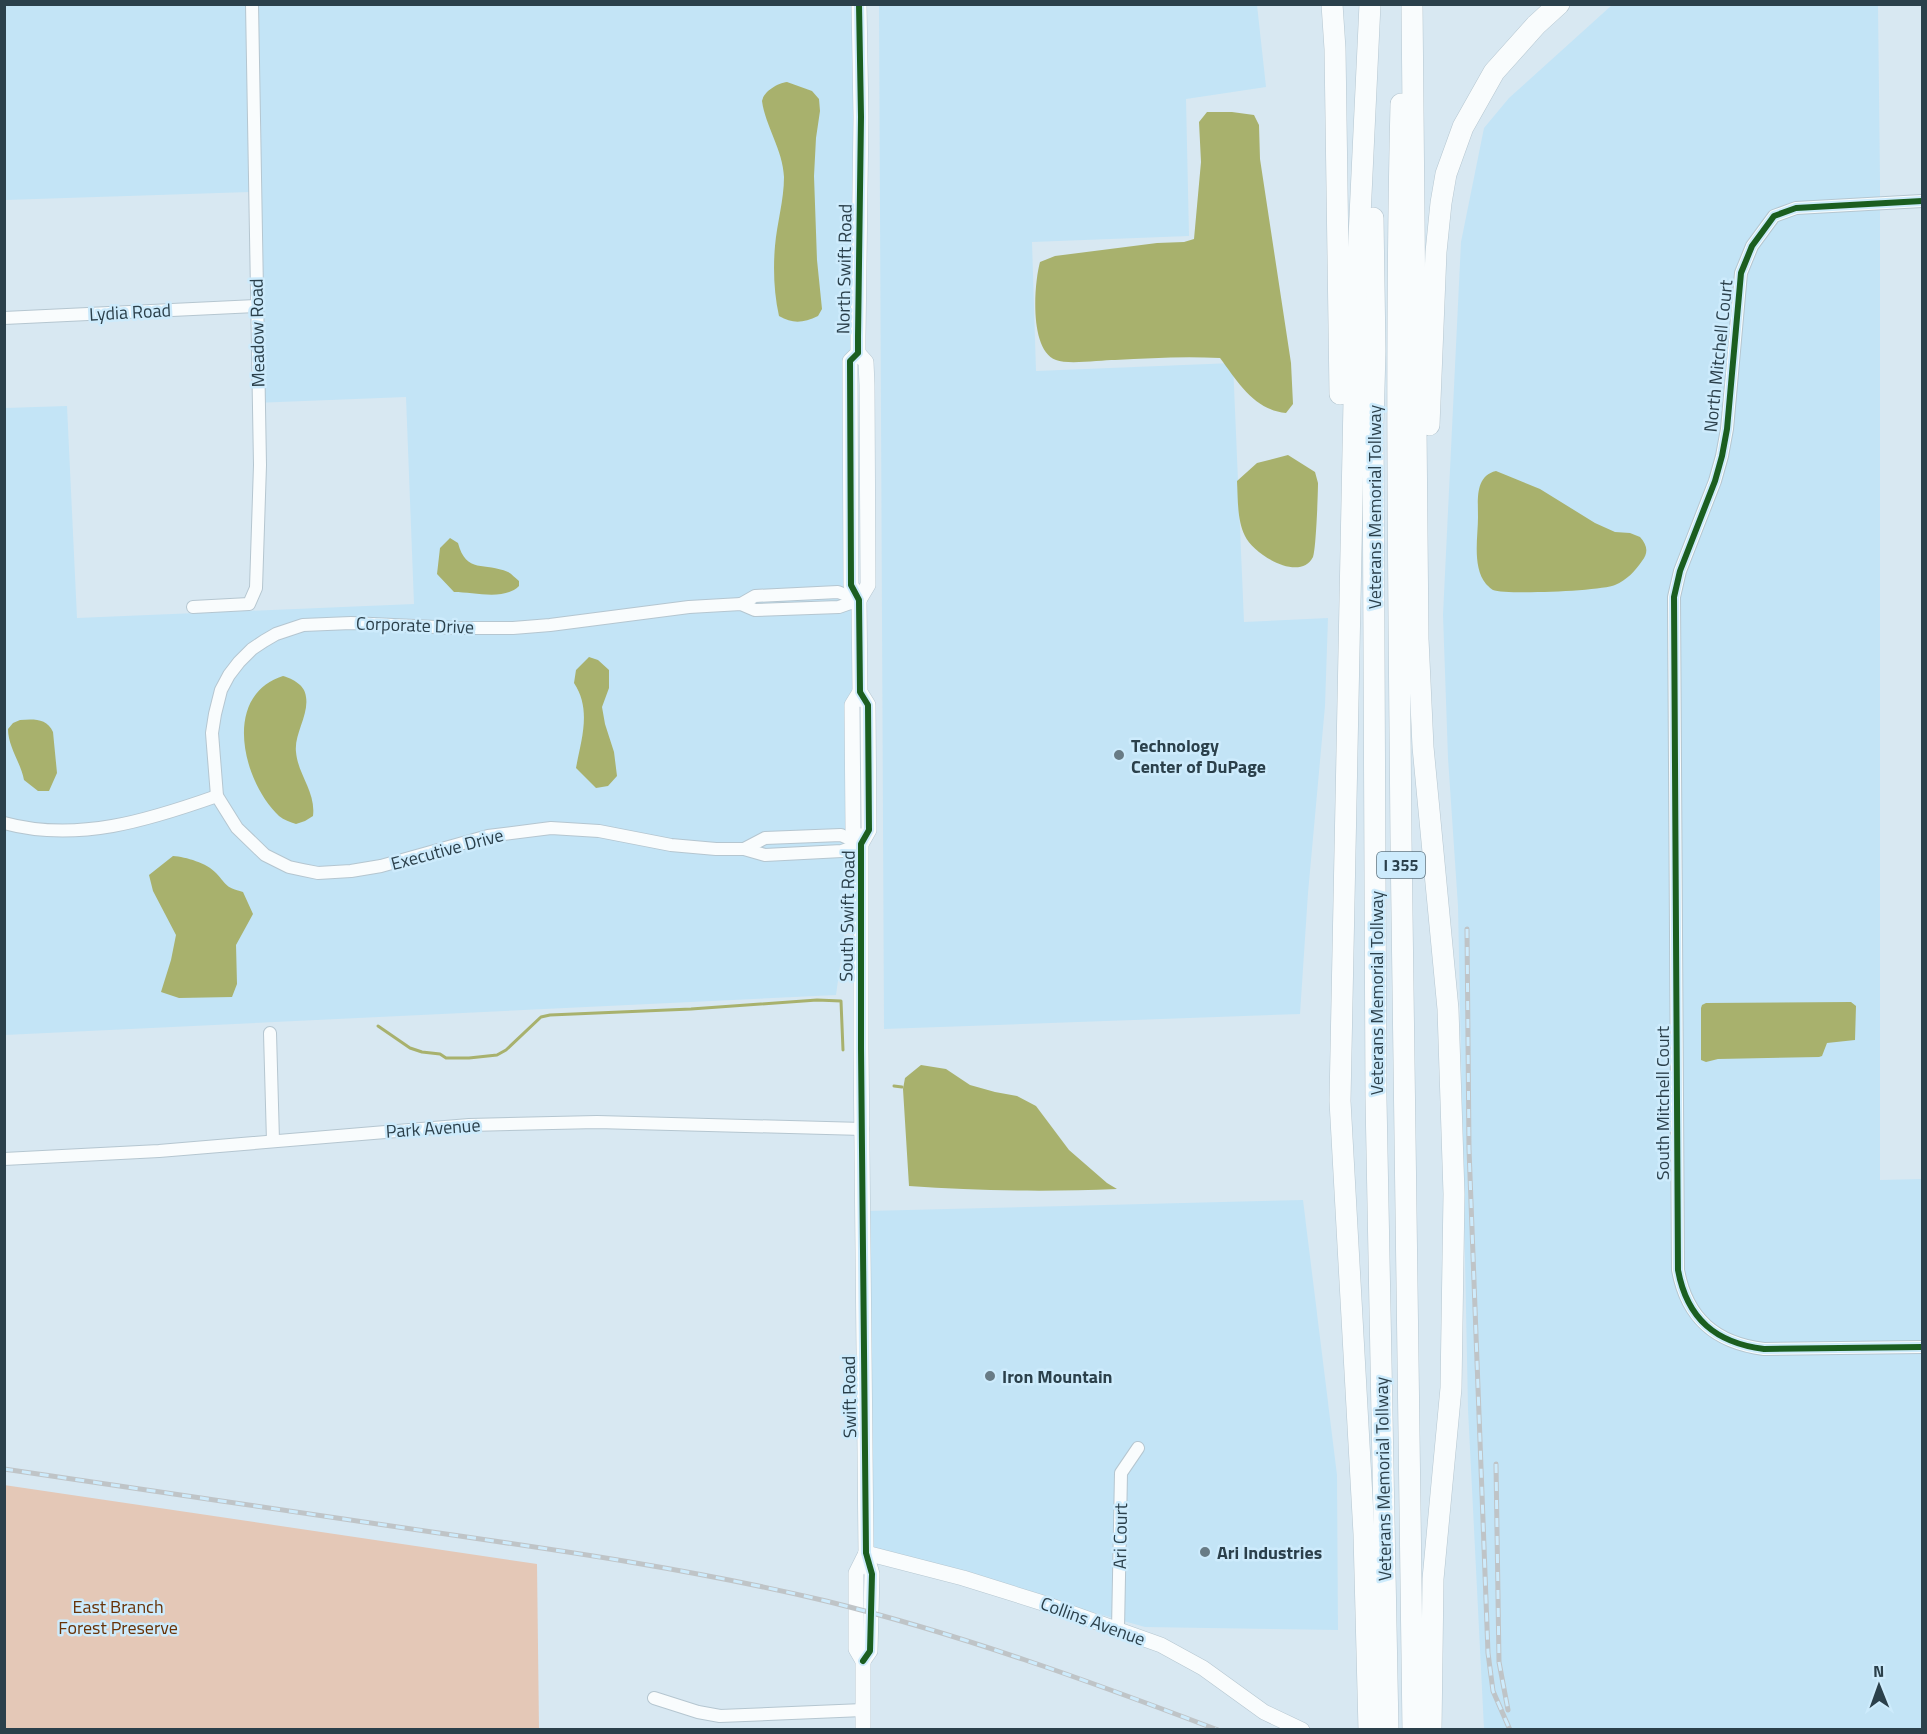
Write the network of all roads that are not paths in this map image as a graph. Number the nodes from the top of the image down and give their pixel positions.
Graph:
1 (252, 4) edge
2 (858, 4) edge
3 (1332, 4) edge
4 (1370, 4) edge
5 (1403, 4) edge
6 (1412, 4) edge
7 (1559, 4) edge
8 (1923, 201) edge
9 (256, 306) junction
10 (4, 318) edge
11 (1350, 596) junction
12 (860, 600) junction
13 (193, 606) dead end
14 (1418, 639) junction
15 (1674, 650) joint
16 (217, 795) junction
17 (4, 823) edge
18 (861, 844) junction
19 (270, 1033) dead end
20 (863, 1129) junction
21 (273, 1142) junction
22 (4, 1159) edge
23 (1923, 1347) edge
24 (1138, 1448) dead end
25 (866, 1552) junction
26 (1118, 1629) junction
27 (654, 1698) dead end
28 (863, 1710) junction
29 (1381, 1717) edge
30 (1419, 1728) edge
31 (863, 1730) edge
32 (1302, 1730) edge
33 (1369, 1730) edge

1 - 9 street, Meadow Road
2 - 12 street, North Swift Road
3 - 11 highway
4 - 11 highway
4 - 29 highway, Veterans Memorial Tollway / I 355
5 - 30 highway, Veterans Memorial Tollway / I 355
6 - 14 highway
7 - 14 highway
8 - 15 street, North Mitchell Court
9 - 10 street, Lydia Road
9 - 13 street, Meadow Road
11 - 29 highway
12 - 16 street, Corporate Drive
12 - 18 street, South Swift Road
14 - 30 highway
15 - 23 street, South Mitchell Court
16 - 17 street
16 - 18 street, Executive Drive
18 - 20 street, South Swift Road
19 - 21 street
20 - 21 street, Park Avenue
20 - 25 street, Swift Road
21 - 22 street, Park Avenue
24 - 26 street, Ari Court
25 - 26 street, Collins Avenue
25 - 28 street, Swift Road
26 - 32 street, Collins Avenue
27 - 28 street
28 - 31 street, Swift Road
29 - 33 highway

